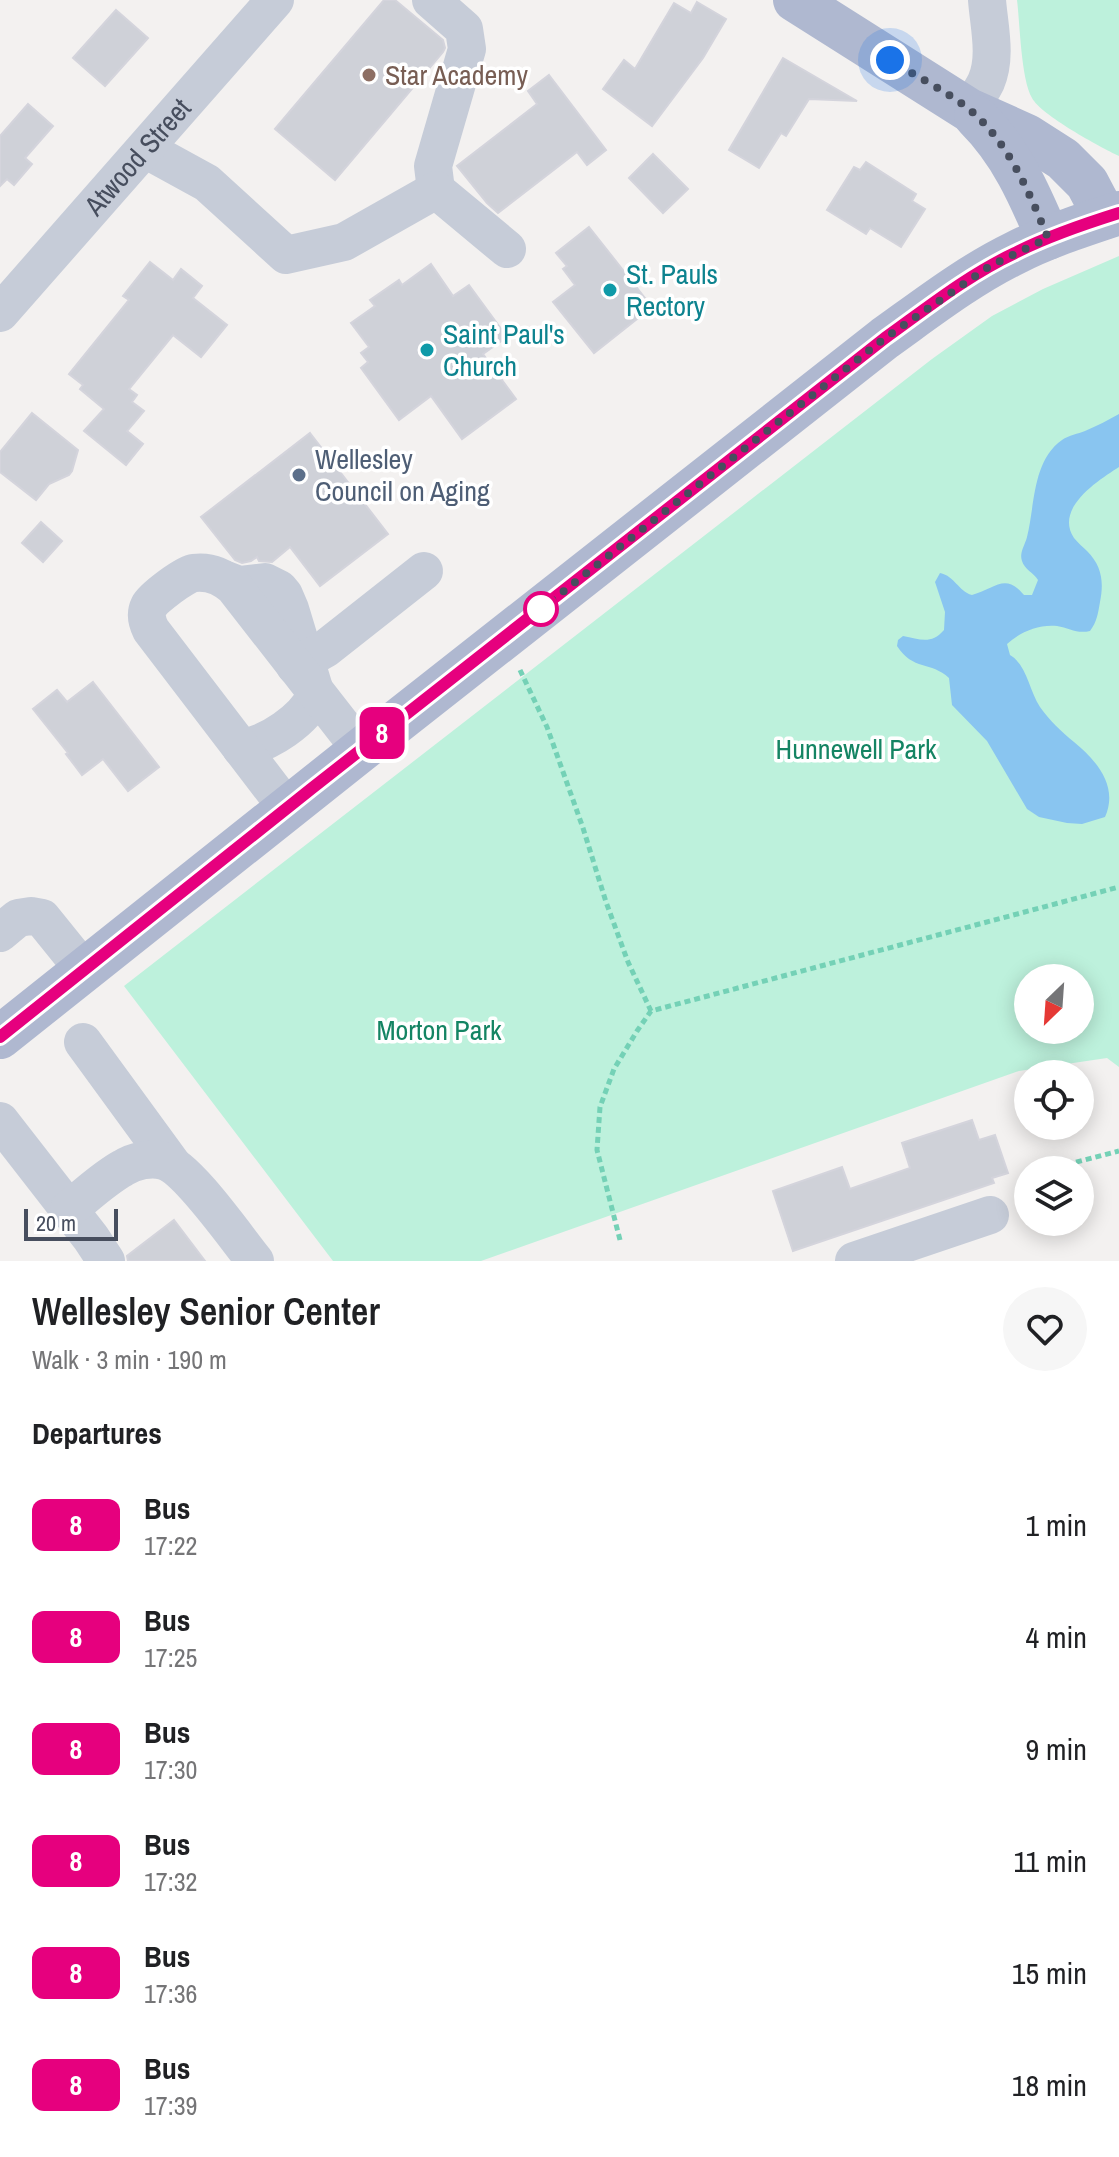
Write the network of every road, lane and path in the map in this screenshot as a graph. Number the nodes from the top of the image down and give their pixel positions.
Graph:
1 (275, 0) edge
2 (431, 0) edge
3 (795, 0) edge
4 (987, 0) edge
5 (969, 110) junction
6 (145, 149) junction
7 (436, 190) junction
8 (1112, 215) edge
9 (1048, 238) junction
10 (507, 249) dead end
11 (0, 313) edge
12 (424, 571) dead end
13 (520, 670) dead end
14 (306, 674) junction
15 (241, 748) junction
16 (361, 750) junction
17 (287, 808) junction
18 (1119, 887) edge
19 (0, 933) edge
20 (84, 970) junction
21 (651, 1011) junction
22 (0, 1037) edge
23 (83, 1042) dead end
24 (0, 1121) edge
25 (1119, 1151) edge
26 (1094, 1157) edge
27 (172, 1164) junction
28 (69, 1209) junction
29 (990, 1215) dead end
30 (620, 1240) dead end
31 (106, 1261) edge
32 (255, 1261) edge
33 (854, 1261) edge

1 - 6 street, Atwood Street
2 - 7 street
3 - 5 main road
4 - 5 street
5 - 8 main road
5 - 9 main road
6 - 7 street
6 - 11 street, Atwood Street
7 - 10 street
8 - 9 main road
9 - 16 main road
12 - 14 street
13 - 21 path
14 - 15 street
14 - 15 street
14 - 16 street
15 - 17 street
16 - 17 main road
17 - 20 main road
18 - 21 path
19 - 20 street
20 - 22 main road
21 - 30 path
23 - 27 street
24 - 28 street
25 - 26 path
27 - 28 street
27 - 32 street
28 - 31 street
29 - 33 street

